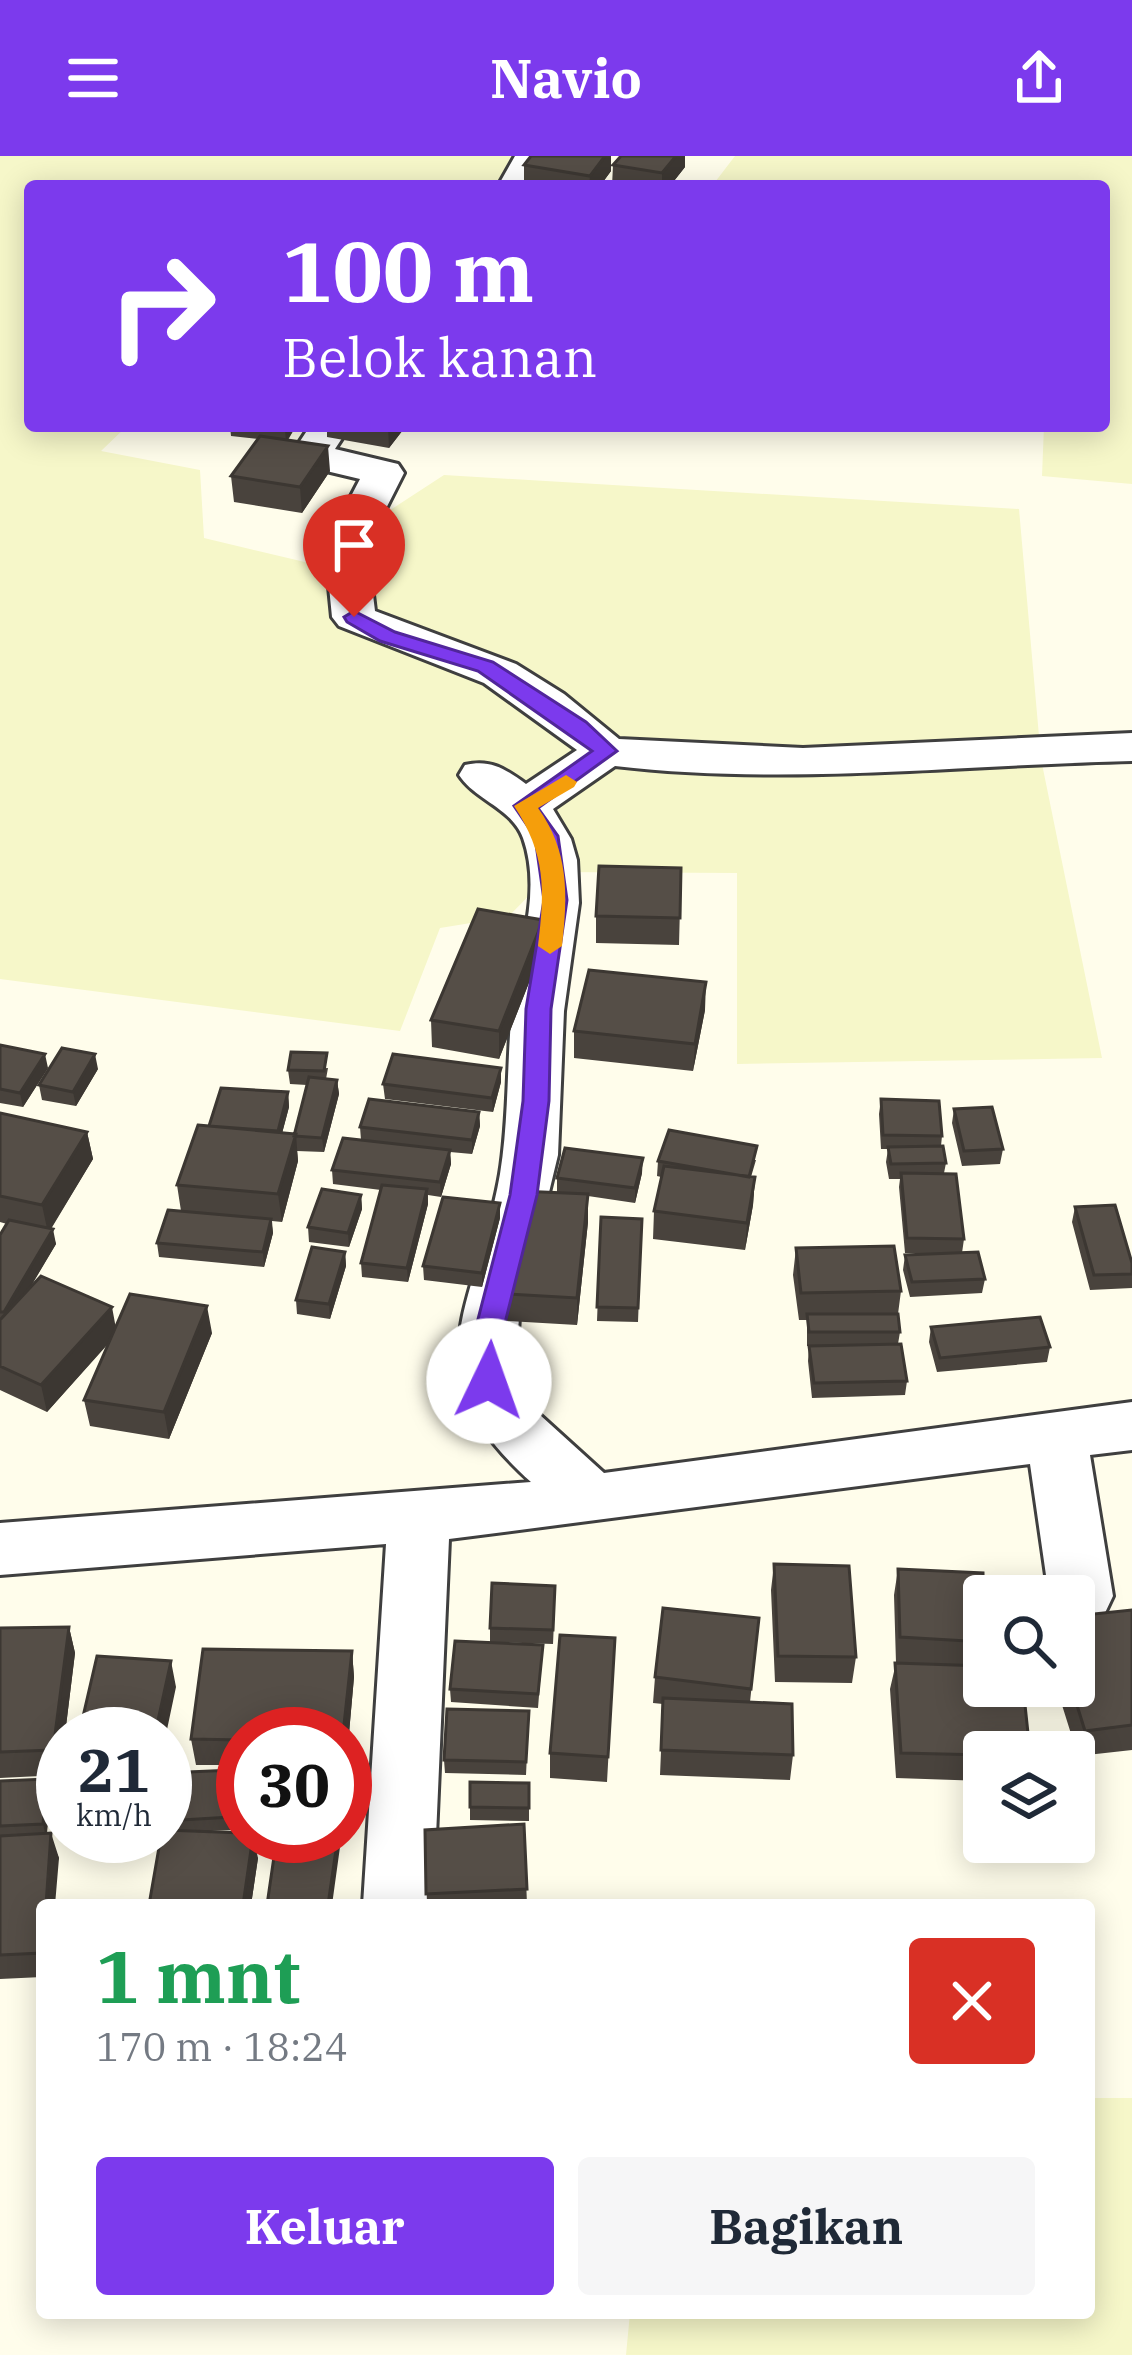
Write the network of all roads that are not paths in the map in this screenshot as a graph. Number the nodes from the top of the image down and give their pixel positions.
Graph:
1 (326, 432) edge
2 (1132, 747) edge
3 (606, 751) junction
4 (482, 776) dead end
5 (525, 806) junction
6 (1132, 1426) edge
7 (1057, 1437) junction
8 (591, 1498) junction
9 (419, 1516) junction
10 (0, 1549) edge
11 (1078, 1575) edge
12 (398, 1899) edge

1 - 3 street
2 - 3 street
3 - 5 street
4 - 5 street
5 - 8 street
6 - 7 street
7 - 8 street
7 - 11 street
8 - 9 street
9 - 10 street
9 - 12 street

